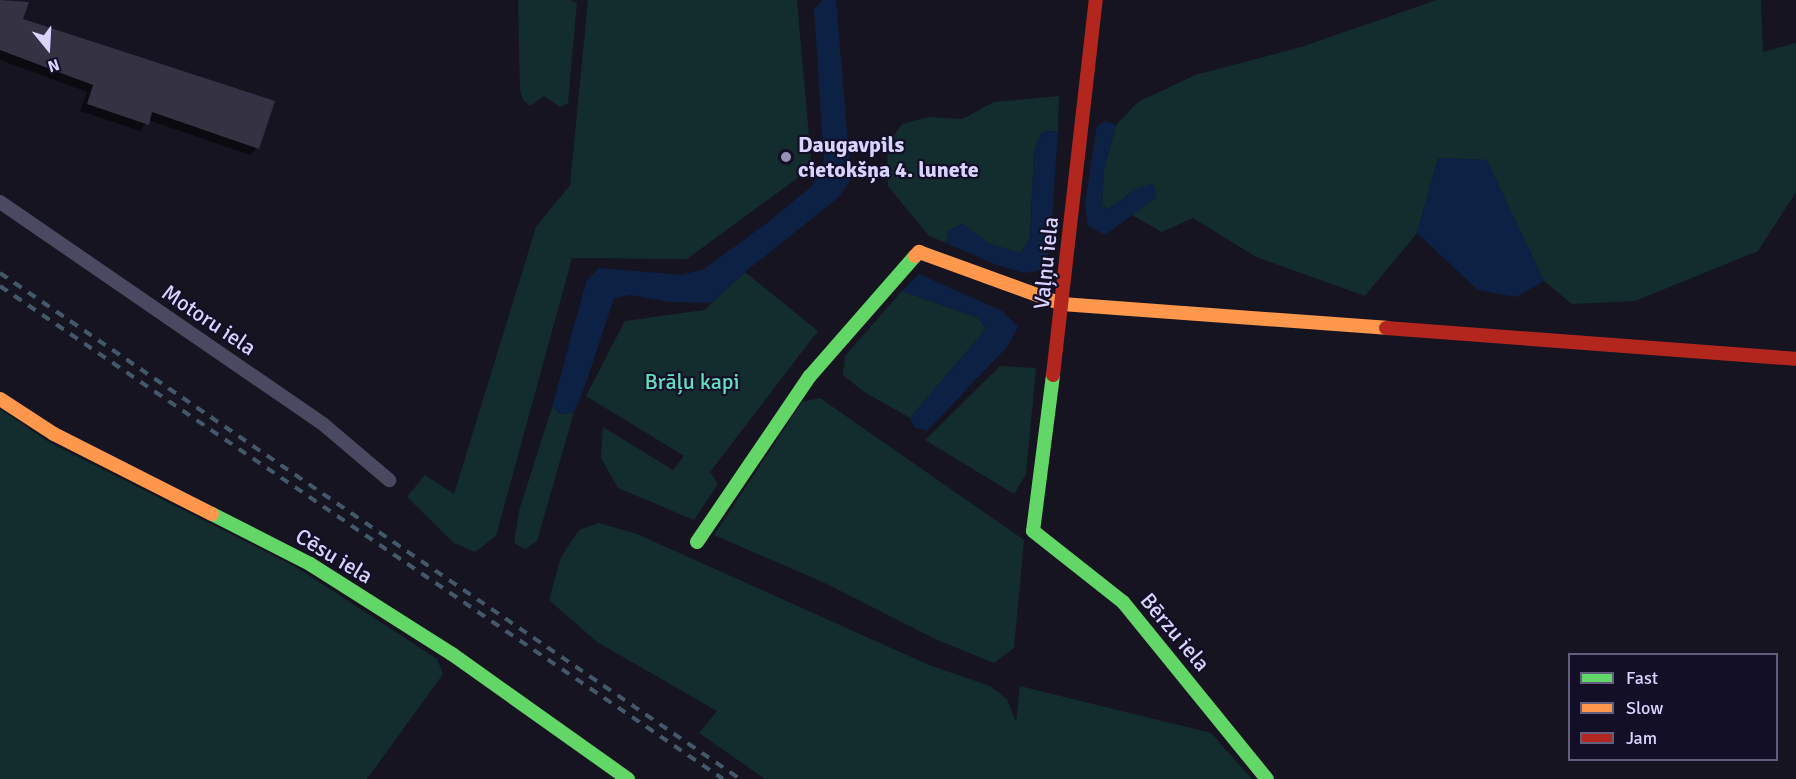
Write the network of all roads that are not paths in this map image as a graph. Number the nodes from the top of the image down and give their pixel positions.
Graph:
1 (1096, 0) edge
2 (0, 202) edge
3 (1062, 304) junction
4 (1796, 359) edge
5 (0, 399) edge
6 (389, 480) dead end
7 (1033, 531) joint
8 (697, 542) dead end
9 (628, 779) edge
10 (1267, 779) edge

1 - 3 street, Vaļņu iela
2 - 6 street, Motoru iela
3 - 4 street
3 - 7 street, Vaļņu iela
3 - 8 street
5 - 9 street, Cēsu iela
7 - 10 street, Bērzu iela

